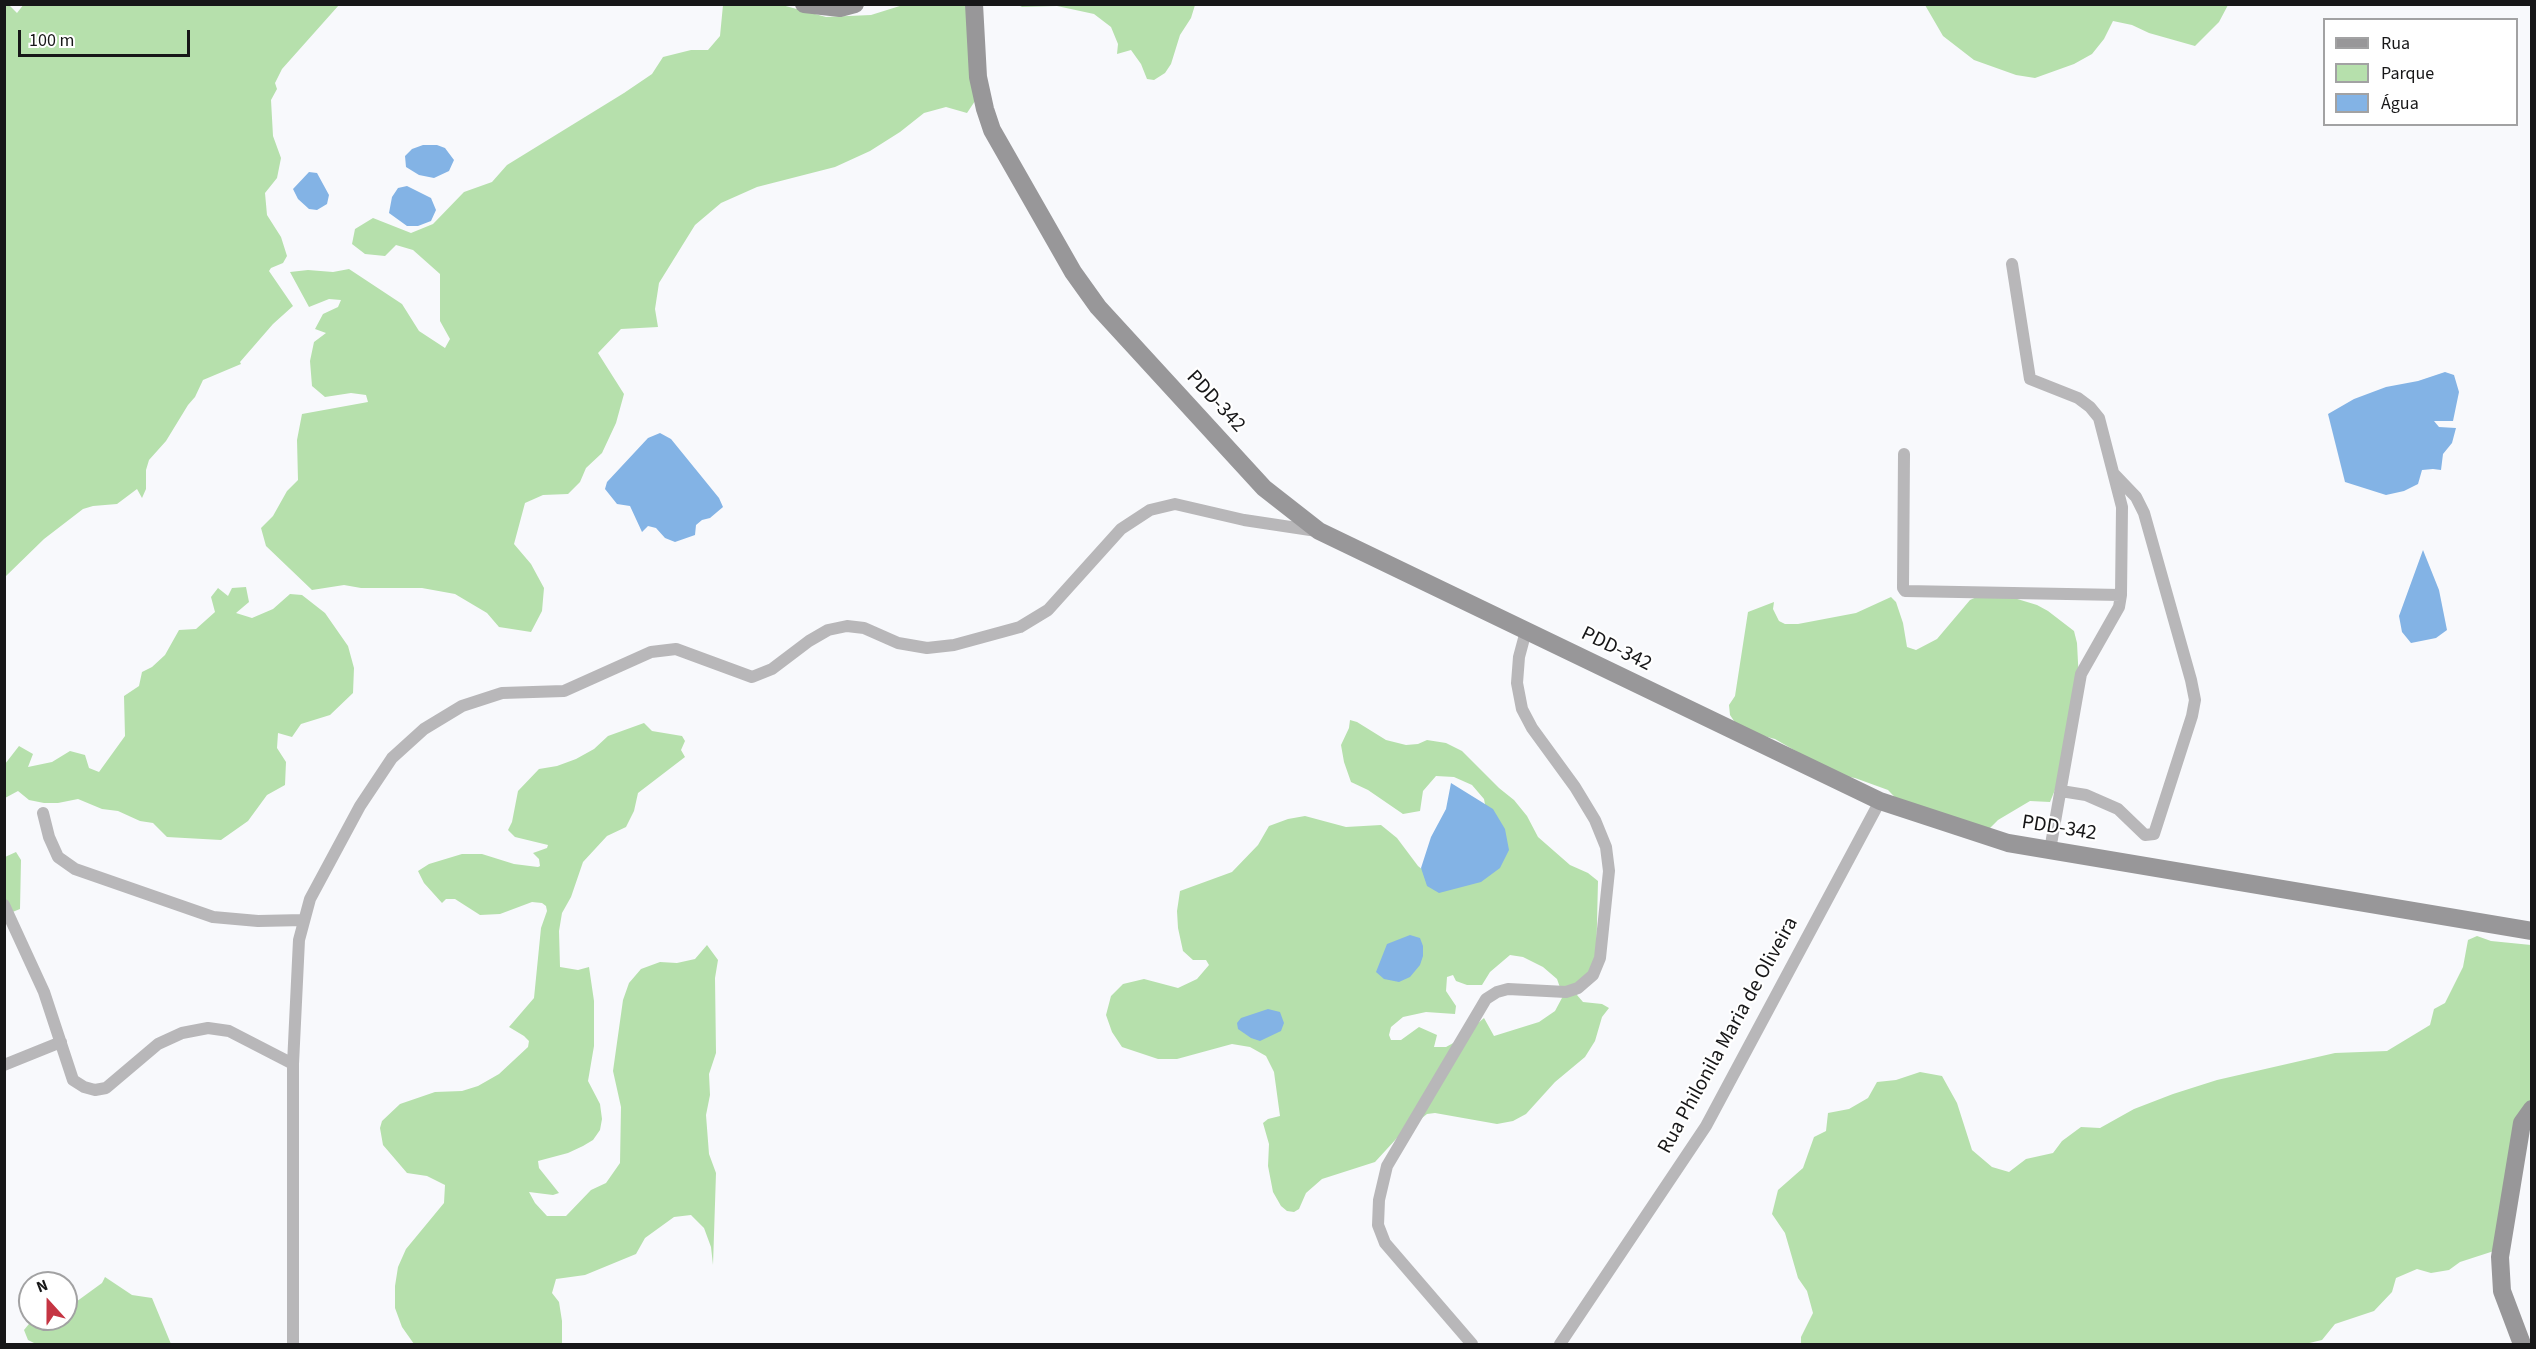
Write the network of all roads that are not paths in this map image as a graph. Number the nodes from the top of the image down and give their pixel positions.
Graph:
1 (804, 4) edge
2 (855, 4) edge
3 (974, 4) edge
4 (2012, 264) dead end
5 (1904, 454) dead end
6 (2114, 473) junction
7 (1319, 531) junction
8 (2121, 595) junction
9 (1526, 631) junction
10 (2061, 791) junction
11 (1880, 801) junction
12 (43, 813) dead end
13 (2050, 850) junction
14 (4, 905) edge
15 (304, 920) junction
16 (2532, 931) edge
17 (61, 1042) junction
18 (293, 1064) junction
19 (4, 1065) edge
20 (2532, 1109) edge
21 (293, 1344) edge
22 (1472, 1344) edge
23 (1560, 1344) edge
24 (2522, 1344) edge

1 - 2 street
3 - 7 street, PDD-342 / PDD-342
4 - 6 street
5 - 8 street
6 - 8 street
6 - 10 street
7 - 9 street, PDD-342 / PDD-342
7 - 15 street
8 - 10 street
9 - 11 street, PDD-342 / PDD-342
9 - 22 street
10 - 13 street
11 - 13 street, PDD-342 / PDD-342
11 - 23 street, Rua Philonila Maria de Oliveira
12 - 15 street
13 - 16 street, PDD-342 / PDD-342
14 - 17 street
15 - 18 street
17 - 18 street
17 - 19 street
18 - 21 street
20 - 24 street

